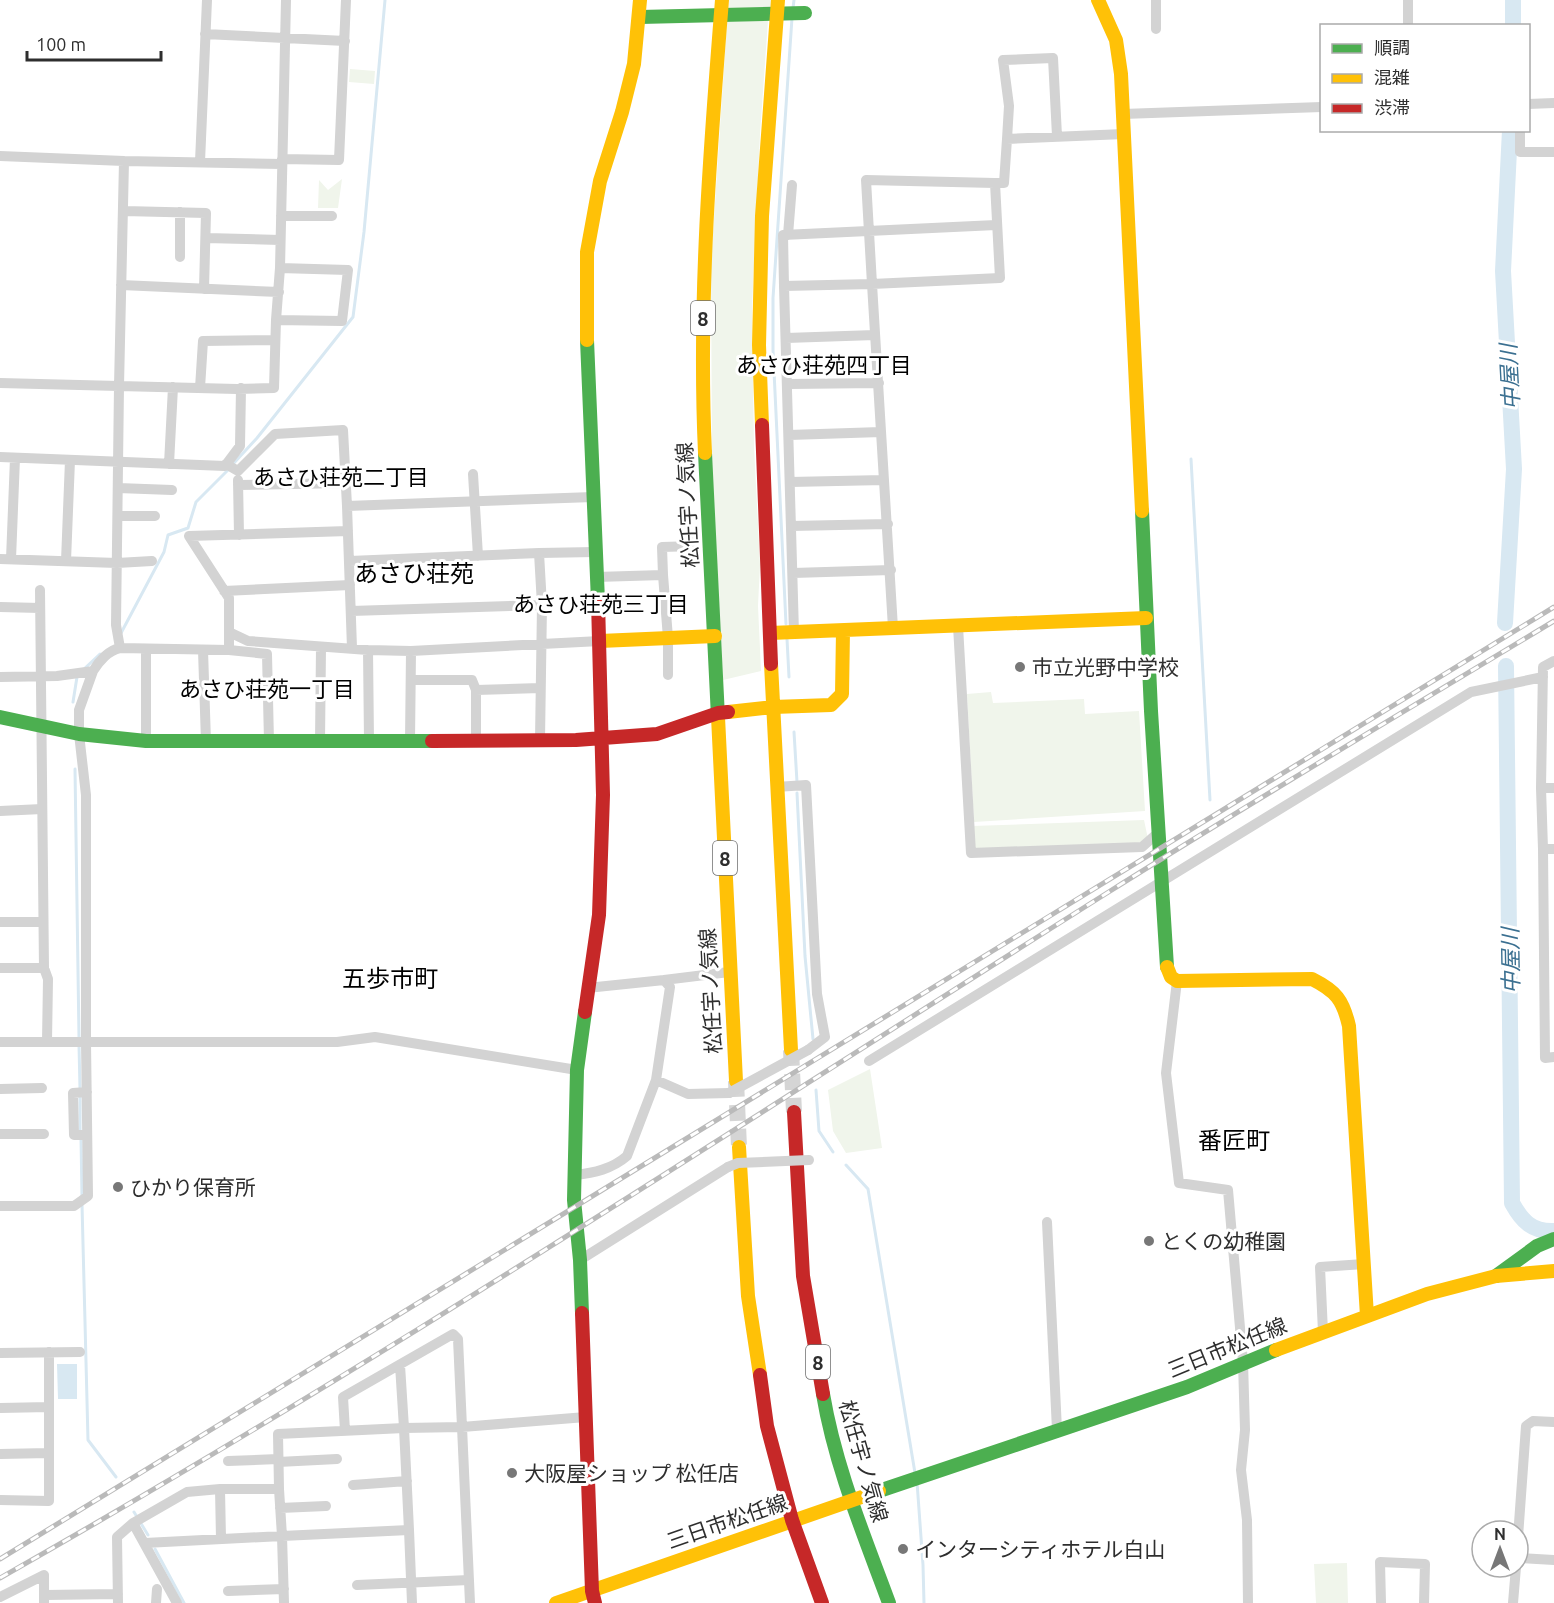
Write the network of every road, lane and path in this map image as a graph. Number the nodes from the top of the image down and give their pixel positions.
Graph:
1 (207, 0) edge
2 (286, 0) edge
3 (346, 0) edge
4 (640, 0) edge
5 (722, 0) edge
6 (1098, 0) edge
7 (1156, 0) edge
8 (1408, 0) edge
9 (789, 11) edge
10 (720, 15) junction
11 (640, 17) junction
12 (1408, 24) edge
13 (1156, 29) dead end
14 (205, 34) junction
15 (286, 40) junction
16 (345, 41) junction
17 (1554, 103) edge
18 (1530, 104) edge
19 (1320, 107) edge
20 (1123, 114) junction
21 (1520, 132) edge
22 (1124, 134) junction
23 (1057, 136) junction
24 (1007, 140) junction
25 (1554, 152) edge
26 (0, 156) edge
27 (124, 161) junction
28 (200, 162) junction
29 (282, 162) junction
30 (995, 183) junction
31 (792, 184) dead end
32 (124, 211) junction
33 (180, 212) junction
34 (281, 216) junction
35 (332, 216) dead end
36 (996, 225) junction
37 (868, 231) junction
38 (789, 235) junction
39 (206, 238) junction
40 (280, 240) junction
41 (180, 257) dead end
42 (280, 268) junction
43 (872, 284) junction
44 (121, 285) junction
45 (784, 286) junction
46 (204, 289) junction
47 (279, 292) junction
48 (276, 320) junction
49 (875, 335) junction
50 (786, 338) junction
51 (275, 340) junction
52 (0, 383) edge
53 (879, 383) junction
54 (788, 384) junction
55 (119, 386) junction
56 (172, 387) junction
57 (201, 388) junction
58 (242, 388) junction
59 (881, 432) junction
60 (789, 435) junction
61 (0, 457) edge
62 (15, 458) junction
63 (70, 460) junction
64 (118, 462) junction
65 (169, 464) junction
66 (232, 467) junction
67 (474, 474) dead end
68 (884, 480) junction
69 (790, 482) junction
70 (346, 483) junction
71 (238, 485) junction
72 (118, 488) junction
73 (172, 490) dead end
74 (593, 498) junction
75 (475, 501) junction
76 (347, 506) junction
77 (0, 508) edge
78 (13, 508) junction
79 (117, 516) junction
80 (156, 516) dead end
81 (888, 524) junction
82 (791, 526) junction
83 (348, 531) junction
84 (239, 534) junction
85 (695, 537) dead end
86 (595, 552) junction
87 (539, 553) junction
88 (478, 556) junction
89 (6, 559) edge
90 (66, 561) junction
91 (152, 561) dead end
92 (350, 561) junction
93 (117, 563) junction
94 (891, 570) junction
95 (793, 573) junction
96 (663, 575) junction
97 (596, 578) junction
98 (351, 585) junction
99 (39, 590) dead end
100 (224, 591) junction
101 (542, 605) junction
102 (0, 607) edge
103 (40, 608) junction
104 (351, 611) junction
105 (1146, 618) junction
106 (958, 626) junction
107 (893, 628) junction
108 (843, 631) junction
109 (229, 632) junction
110 (770, 633) junction
111 (794, 633) junction
112 (715, 636) junction
113 (668, 638) junction
114 (119, 641) junction
115 (600, 641) junction
116 (540, 645) junction
117 (321, 647) junction
118 (352, 648) junction
119 (146, 649) junction
120 (203, 650) junction
121 (229, 650) junction
122 (368, 650) junction
123 (411, 651) junction
124 (1554, 661) edge
125 (91, 671) junction
126 (668, 675) dead end
127 (40, 676) junction
128 (0, 677) edge
129 (1543, 677) junction
130 (411, 680) junction
131 (540, 688) junction
132 (476, 690) junction
133 (773, 707) junction
134 (718, 713) junction
135 (0, 717) edge
136 (41, 727) junction
137 (79, 734) junction
138 (602, 739) junction
139 (540, 740) junction
140 (146, 741) junction
141 (369, 741) junction
142 (410, 741) junction
143 (476, 741) junction
144 (206, 742) junction
145 (269, 742) junction
146 (320, 742) junction
147 (776, 787) junction
148 (1541, 788) junction
149 (1554, 788) edge
150 (42, 809) junction
151 (0, 811) edge
152 (1159, 832) junction
153 (1548, 849) edge
154 (1162, 881) junction
155 (0, 922) edge
156 (43, 922) junction
157 (0, 968) edge
158 (44, 968) junction
159 (729, 972) junction
160 (664, 980) junction
161 (1177, 981) junction
162 (587, 988) junction
163 (0, 1042) edge
164 (47, 1042) junction
165 (82, 1042) junction
166 (790, 1050) tunnel mouth
167 (1554, 1058) edge
168 (869, 1062) dead end
169 (577, 1070) junction
170 (656, 1080) junction
171 (732, 1087) junction
172 (42, 1088) dead end
173 (0, 1089) edge
174 (87, 1092) junction
175 (794, 1112) tunnel mouth
176 (0, 1134) edge
177 (44, 1134) dead end
178 (87, 1135) junction
179 (740, 1147) tunnel mouth
180 (809, 1160) dead end
181 (575, 1175) junction
182 (0, 1206) edge
183 (1047, 1222) dead end
184 (1554, 1239) edge
185 (580, 1260) junction
186 (1364, 1264) junction
187 (1554, 1271) edge
188 (1496, 1276) junction
189 (1367, 1316) junction
190 (1323, 1332) junction
191 (49, 1352) junction
192 (80, 1352) dead end
193 (0, 1353) edge
194 (1243, 1362) junction
195 (400, 1365) junction
196 (49, 1407) junction
197 (0, 1408) edge
198 (586, 1417) junction
199 (1554, 1422) edge
200 (462, 1427) junction
201 (404, 1428) junction
202 (1057, 1430) junction
203 (345, 1431) junction
204 (49, 1453) junction
205 (0, 1454) edge
206 (337, 1459) dead end
207 (228, 1461) dead end
208 (278, 1461) junction
209 (407, 1481) junction
210 (353, 1485) dead end
211 (220, 1489) junction
212 (279, 1489) junction
213 (0, 1500) edge
214 (851, 1501) junction
215 (326, 1506) dead end
216 (280, 1508) junction
217 (1519, 1519) edge
218 (792, 1520) junction
219 (133, 1523) junction
220 (409, 1530) junction
221 (282, 1536) junction
222 (221, 1539) junction
223 (145, 1543) junction
224 (1530, 1559) edge
225 (1554, 1560) edge
226 (1515, 1579) edge
227 (469, 1580) junction
228 (411, 1582) junction
229 (357, 1585) dead end
230 (157, 1589) dead end
231 (284, 1589) junction
232 (228, 1591) dead end
233 (0, 1597) edge
234 (593, 1597) edge
235 (118, 1598) edge
236 (45, 1599) edge
237 (156, 1603) edge
238 (177, 1603) edge
239 (284, 1603) edge
240 (412, 1603) edge
241 (470, 1603) edge
242 (556, 1603) edge
243 (822, 1603) edge
244 (889, 1603) edge
245 (1248, 1603) edge
246 (1381, 1603) edge
247 (1424, 1603) edge
248 (1513, 1603) edge

1 - 14 street
2 - 15 street
3 - 16 street
4 - 11 street
5 - 10 street, 松任宇ノ気線 / 8
6 - 20 street
7 - 13 street
8 - 12 street
9 - 10 street
9 - 110 street
10 - 11 street
10 - 112 street, 松任宇ノ気線 / 8
11 - 74 street
14 - 15 street
14 - 28 street
15 - 16 street
15 - 29 street
16 - 29 street
17 - 18 street
19 - 20 street
20 - 22 street
21 - 25 street
22 - 23 street
22 - 105 street
23 - 24 street
23 - 24 street
24 - 30 street
26 - 27 street
27 - 28 street
27 - 32 street
28 - 29 street
29 - 34 street
30 - 36 street
30 - 37 street
31 - 38 street
32 - 33 street
32 - 44 street
33 - 39 street
33 - 41 street
34 - 35 street
34 - 40 street
36 - 37 street
36 - 43 street
37 - 38 street
37 - 43 street
38 - 45 street
39 - 40 street
39 - 46 street
40 - 42 street
42 - 47 street
42 - 48 street
43 - 45 street
43 - 49 street
44 - 46 street
44 - 55 street
45 - 50 street
46 - 47 street
47 - 48 street
48 - 51 street
49 - 50 street
49 - 53 street
50 - 54 street
51 - 57 street
51 - 58 street
52 - 55 street
53 - 54 street
53 - 59 street
54 - 60 street
55 - 56 street
55 - 64 street
56 - 57 street
56 - 65 street
57 - 58 street
58 - 66 street
59 - 60 street
59 - 68 street
60 - 69 street
61 - 62 street
62 - 63 street
62 - 78 street
63 - 64 street
63 - 90 street
64 - 65 street
64 - 72 street
65 - 66 street
66 - 70 street
66 - 71 street
67 - 75 street
68 - 69 street
68 - 81 street
69 - 82 street
70 - 71 street
70 - 76 street
71 - 84 street
72 - 73 street
72 - 79 street
74 - 75 street
74 - 86 street
75 - 76 street
75 - 88 street
76 - 83 street
77 - 78 street
78 - 89 street
79 - 80 street
79 - 93 street
81 - 82 street
81 - 94 street
82 - 95 street
83 - 84 street
83 - 92 street
84 - 100 street
85 - 96 street
86 - 87 street
86 - 97 street
87 - 88 street
87 - 101 street
88 - 92 street
89 - 90 street
90 - 93 street
91 - 93 street
92 - 98 street
93 - 114 street
94 - 95 street
94 - 107 street
95 - 111 street
96 - 97 street
96 - 113 street
97 - 115 street
98 - 100 street
98 - 104 street
99 - 103 street
100 - 109 street
101 - 104 street
101 - 116 street
102 - 103 street
103 - 127 street
104 - 118 street
105 - 106 street
105 - 152 street
106 - 107 street
106 - 152 street
107 - 108 street
108 - 111 street
108 - 133 street
109 - 117 street
109 - 121 street
110 - 111 street
110 - 133 street
112 - 113 street
112 - 134 street, 松任宇ノ気線 / 8
113 - 115 street
113 - 126 street
114 - 119 street
114 - 125 street
115 - 116 street
115 - 138 street
116 - 123 street
116 - 131 street
117 - 118 street
117 - 146 street
118 - 122 street
119 - 120 street
119 - 140 street
120 - 121 street
120 - 144 street
121 - 145 street
122 - 123 street
122 - 141 street
123 - 130 street
124 - 129 street
125 - 127 street
125 - 137 street
127 - 128 street
127 - 136 street
129 - 148 street
129 - 154 street
130 - 132 street
130 - 142 street
131 - 132 street
131 - 139 street
132 - 143 street
133 - 134 street
133 - 147 street
134 - 138 street
134 - 159 street, 松任宇ノ気線 / 8
135 - 136 street
136 - 137 street
136 - 150 street
137 - 140 street
137 - 165 street
138 - 139 street
138 - 162 street
139 - 143 street
140 - 144 street
141 - 142 street
141 - 146 street
142 - 143 street
144 - 145 street
145 - 146 street
147 - 166 street
147 - 171 street, bridge
148 - 149 street
148 - 153 street
150 - 151 street
150 - 156 street
152 - 154 street
153 - 167 street
154 - 161 street
154 - 168 street
155 - 156 street
156 - 158 street
157 - 158 street
158 - 164 street
159 - 160 street
159 - 171 street, 松任宇ノ気線 / 8
160 - 162 street
160 - 170 street
161 - 186 street
161 - 194 street
162 - 169 street
163 - 164 street
164 - 165 street
165 - 169 street
165 - 174 street
169 - 181 street
170 - 171 street
170 - 181 street
172 - 173 street
174 - 178 street
174 - 178 street
175 - 214 street, 松任宇ノ気線 / 8
176 - 177 street
178 - 182 street
179 - 218 street
180 - 185 street, bridge
181 - 185 street
183 - 202 street
184 - 188 street
185 - 198 street
186 - 189 street
186 - 190 street
187 - 188 street, 三日市松任線
188 - 189 street, 三日市松任線
189 - 190 street, 三日市松任線
190 - 194 street, 三日市松任線
191 - 192 street
191 - 193 street
191 - 196 street
194 - 202 street, 三日市松任線
194 - 245 street
195 - 200 street
195 - 201 street
195 - 203 street
196 - 197 street
196 - 204 street
198 - 200 street
198 - 234 street
199 - 217 street
200 - 201 street
200 - 227 street
201 - 203 street
201 - 209 street
202 - 214 street, 三日市松任線
203 - 208 street
204 - 205 street
204 - 213 street
206 - 208 street
207 - 208 street
208 - 212 street
209 - 210 street
209 - 220 street
211 - 212 street
211 - 219 street
211 - 222 street
212 - 216 street
214 - 218 street, 三日市松任線
214 - 244 street, 松任宇ノ気線 / 8
215 - 216 street
216 - 221 street
218 - 234 street, 三日市松任線
218 - 243 street
219 - 223 street
219 - 235 street
220 - 221 street
220 - 228 street
221 - 222 street
221 - 231 street
222 - 223 street
223 - 238 street
224 - 225 street
226 - 248 street
227 - 228 street
227 - 241 street
228 - 229 street
228 - 240 street
230 - 237 street
231 - 232 street
231 - 239 street
233 - 236 street
234 - 242 street, 三日市松任線
235 - 236 street
246 - 247 street

